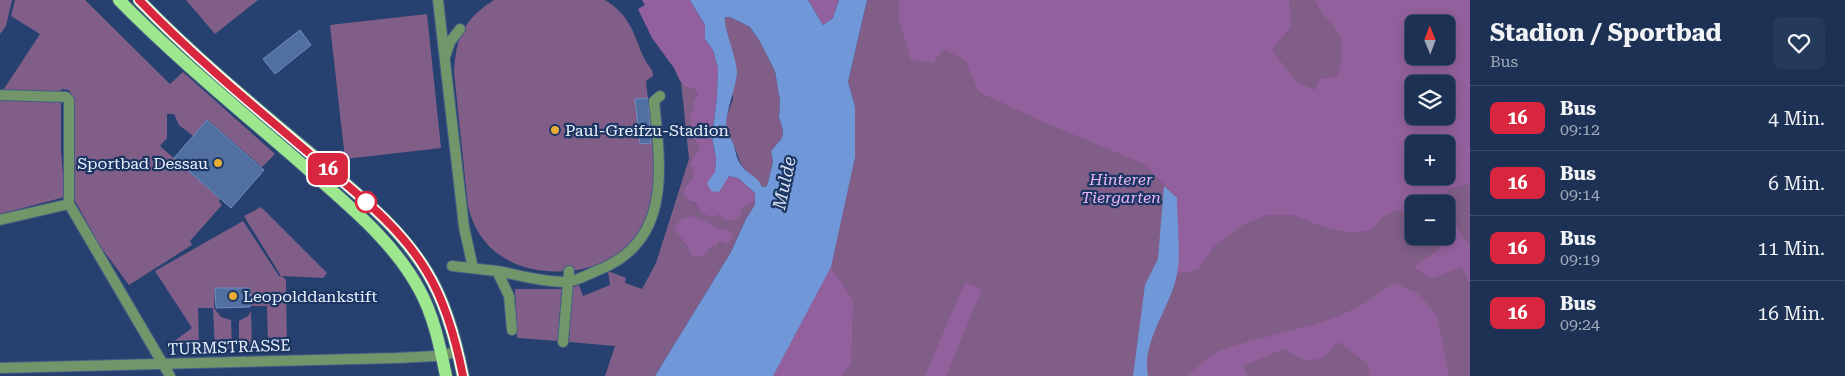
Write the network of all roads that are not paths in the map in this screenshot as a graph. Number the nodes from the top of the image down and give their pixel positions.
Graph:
1 (119, 0) edge
2 (139, 0) edge
3 (438, 0) edge
4 (460, 29) dead end
5 (449, 58) junction
6 (0, 95) edge
7 (654, 98) dead end
8 (69, 204) junction
9 (0, 220) edge
10 (513, 263) dead end
11 (452, 266) dead end
12 (473, 268) junction
13 (497, 271) junction
14 (569, 271) dead end
15 (508, 273) junction
16 (566, 282) junction
17 (512, 330) dead end
18 (564, 342) dead end
19 (458, 352) junction
20 (442, 355) junction
21 (163, 364) junction
22 (0, 368) edge
23 (170, 376) edge
24 (446, 376) edge
25 (463, 376) edge

1 - 20 main road
2 - 19 main road
3 - 5 street
4 - 5 street
5 - 12 street
6 - 8 street
7 - 16 street
8 - 9 street
8 - 21 street
10 - 15 street
11 - 12 street
12 - 13 street
13 - 15 street
13 - 17 street
14 - 16 street
15 - 16 street
16 - 18 street
19 - 20 street, TURMSTRASSE
19 - 25 main road
20 - 21 street, TURMSTRASSE
20 - 24 main road
21 - 22 street, TURMSTRASSE
21 - 23 street

